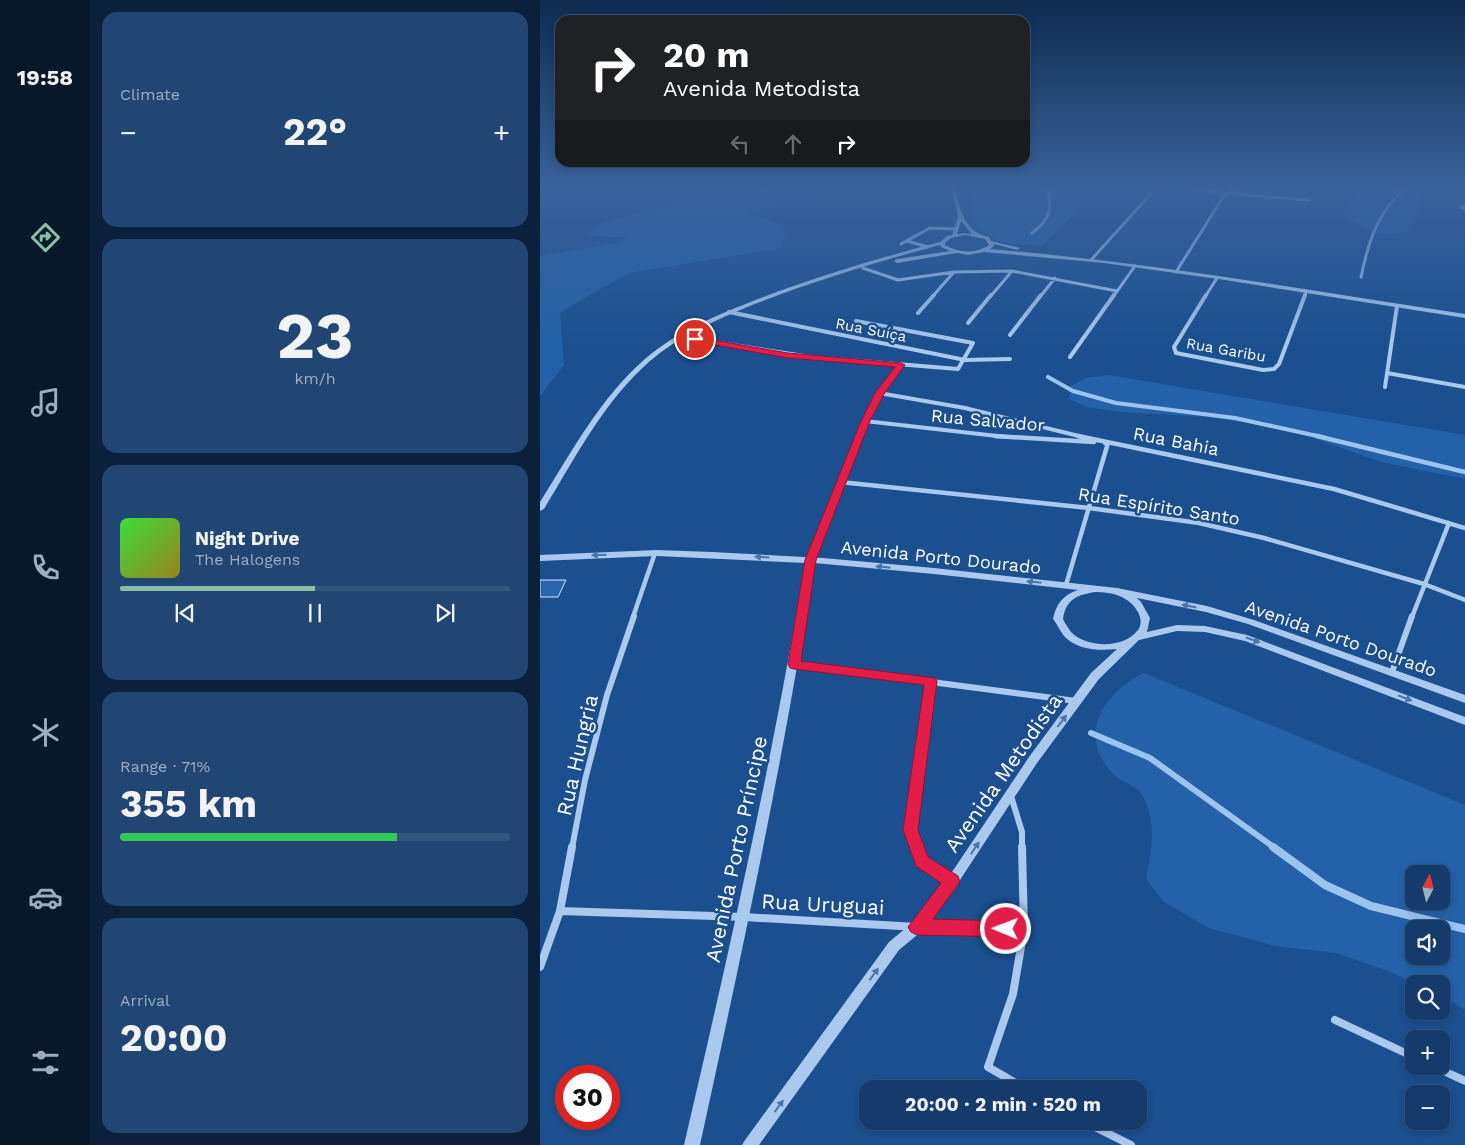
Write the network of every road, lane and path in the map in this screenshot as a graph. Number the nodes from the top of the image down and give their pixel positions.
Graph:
1 (907, 240) edge
2 (908, 240) edge
3 (945, 240) edge
4 (1109, 240) edge
5 (1195, 240) edge
6 (992, 242) joint
7 (942, 243) junction
8 (901, 244) dead end
9 (928, 247) junction
10 (983, 250) junction
11 (957, 252) junction
12 (1046, 254) junction
13 (1092, 260) junction
14 (1135, 266) junction
15 (863, 268) junction
16 (1012, 271) junction
17 (954, 272) junction
18 (1176, 272) junction
19 (1055, 278) junction
20 (1218, 278) junction
21 (792, 288) junction
22 (1117, 291) junction
23 (1306, 292) junction
24 (1397, 306) junction
25 (729, 312) junction
26 (918, 313) dead end
27 (1465, 316) edge
28 (856, 322) dead end
29 (968, 323) dead end
30 (1010, 335) dead end
31 (681, 337) junction
32 (1070, 356) dead end
33 (1010, 359) dead end
34 (965, 360) junction
35 (901, 365) junction
36 (1387, 373) junction
37 (1385, 387) dead end
38 (1465, 387) edge
39 (880, 393) junction
40 (866, 421) junction
41 (1108, 443) junction
42 (840, 482) junction
43 (1090, 508) junction
44 (540, 509) edge
45 (1449, 523) junction
46 (1465, 528) edge
47 (655, 553) junction
48 (540, 558) edge
49 (810, 560) junction
50 (1424, 584) junction
51 (1066, 585) junction
52 (1099, 589) junction
53 (1117, 591) junction
54 (1465, 600) edge
55 (1134, 640) junction
56 (794, 664) junction
57 (1392, 672) junction
58 (931, 681) junction
59 (1465, 699) edge
60 (1076, 701) junction
61 (1465, 721) edge
62 (1011, 795) junction
63 (952, 882) junction
64 (560, 911) junction
65 (744, 917) junction
66 (917, 927) junction
67 (1024, 929) junction
68 (540, 967) edge
69 (1335, 1020) dead end
70 (1405, 1053) edge
71 (1450, 1074) edge
72 (1010, 1080) edge
73 (1465, 1081) edge
74 (1102, 1130) edge
75 (692, 1145) edge
76 (750, 1145) edge
77 (1131, 1145) edge

1 - 8 street
2 - 9 street
3 - 7 street
4 - 13 street
5 - 18 street
6 - 10 street
6 - 12 street
7 - 9 street
7 - 11 street
9 - 21 street
10 - 11 street
10 - 12 street
11 - 15 street
12 - 13 street
13 - 14 street
14 - 18 street
14 - 22 street
15 - 17 street
15 - 21 street
16 - 17 street
16 - 19 street
16 - 29 street
17 - 26 street
18 - 20 street
19 - 22 street
19 - 30 street
20 - 23 street
20 - 23 street, Rua Garibu
21 - 25 street
22 - 32 street
23 - 24 street
24 - 27 street
24 - 36 street
25 - 31 street
25 - 34 street, Rua Suíça
28 - 34 street
31 - 35 street
31 - 44 street
33 - 34 street, Rua Suíça
34 - 35 street
35 - 39 street
36 - 37 street
36 - 38 street
39 - 40 street
39 - 41 street, Rua Bahia
40 - 41 street, Rua Salvador
40 - 42 street
41 - 43 street
41 - 45 street, Rua Bahia
42 - 43 street, Rua Espírito Santo
42 - 49 street
43 - 50 street, Rua Espírito Santo
43 - 51 street
45 - 46 street, Rua Bahia
45 - 50 street
47 -> 48 street, Avenida Porto Dourado
49 -> 47 street, Avenida Porto Dourado
47 - 64 street, Rua Hungria
51 -> 49 street, Avenida Porto Dourado
49 - 56 street, Avenida Porto Príncipe
50 - 54 street, Rua Espírito Santo
50 - 57 street
51 - 52 street, Avenida Porto Dourado
52 - 53 street
52 - 55 street
53 - 55 street
57 -> 53 street, Avenida Porto Dourado
55 - 60 street, Avenida Metodista
55 -> 61 street, Avenida Porto Dourado
56 - 58 street
56 - 65 street, Avenida Porto Príncipe
57 - 59 street, Avenida Porto Dourado
58 - 60 street
58 - 63 street
62 -> 60 street, Avenida Metodista
63 -> 62 street, Avenida Metodista
62 - 67 street
63 - 66 street, Avenida Metodista
64 - 65 street, Rua Uruguai
64 - 68 street, Rua Hungria
65 - 66 street, Rua Uruguai
65 - 75 street, Avenida Porto Príncipe
66 - 67 street, Rua Uruguai
76 -> 66 street, Avenida Metodista
67 - 72 street
69 - 70 street
71 - 73 street
74 - 77 street

